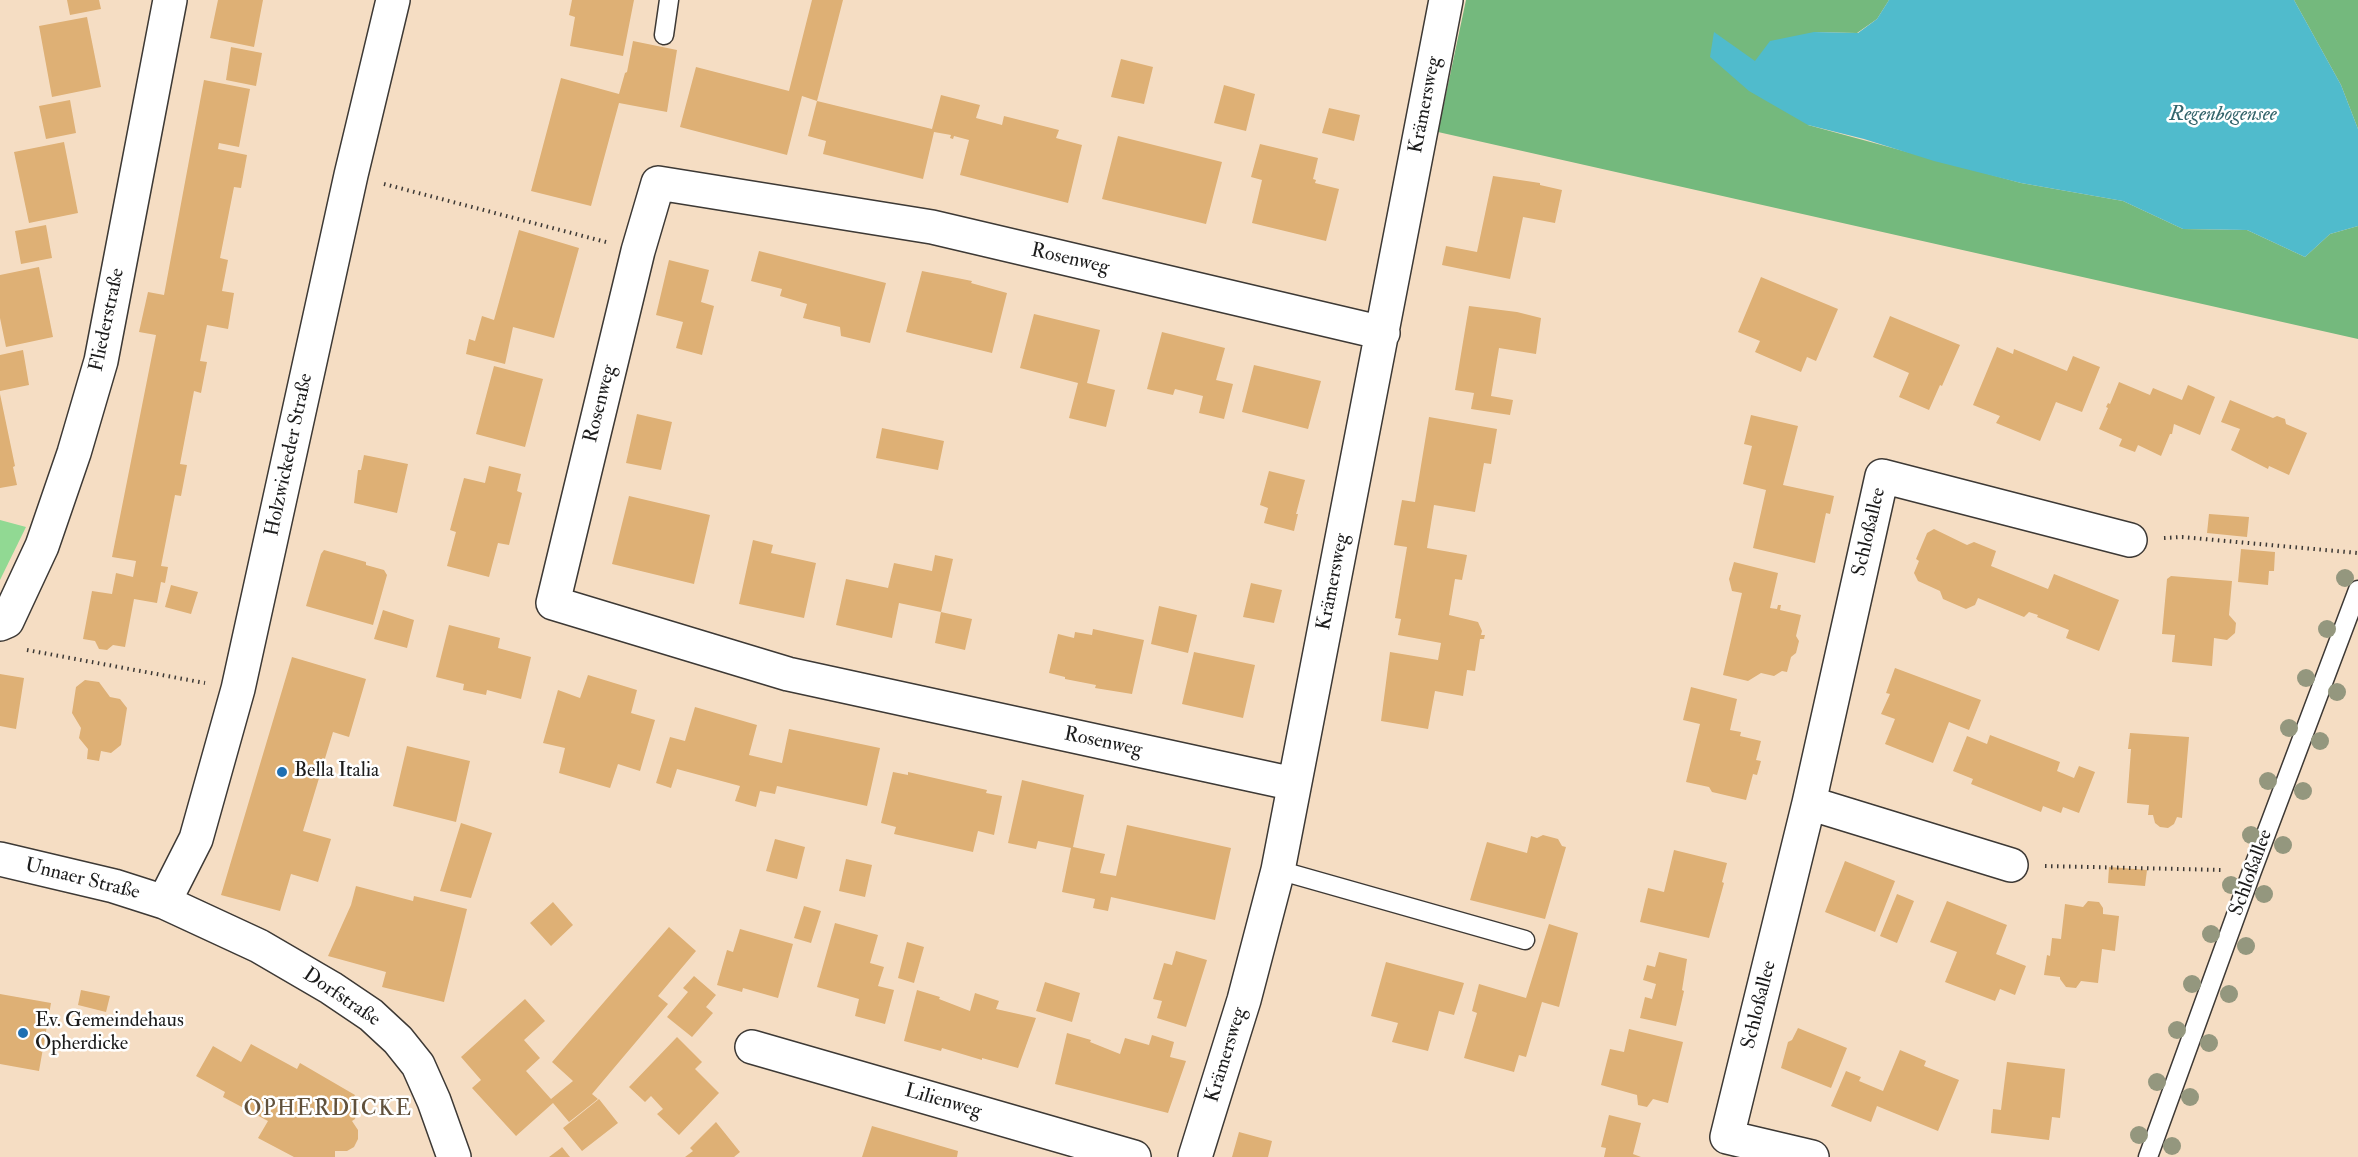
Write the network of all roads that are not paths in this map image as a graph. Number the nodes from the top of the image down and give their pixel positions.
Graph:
1 (170, 0) edge
2 (393, 0) edge
3 (669, 0) edge
4 (1446, 0) edge
5 (664, 35) dead end
6 (1383, 333) junction
7 (2130, 540) road end
8 (2358, 590) edge
9 (3, 623) edge
10 (1294, 784) junction
11 (1809, 803) junction
12 (0, 859) edge
13 (2011, 865) road end
14 (1278, 870) junction
15 (165, 902) junction
16 (1526, 940) dead end
17 (752, 1047) dead end
18 (1725, 1147) edge
19 (454, 1157) edge
20 (1134, 1157) edge
21 (1195, 1157) edge
22 (1812, 1157) edge
23 (2148, 1157) edge

1 - 9 street, Fliederstraße
2 - 15 street, Holzwickeder Straße
3 - 5 lane
4 - 6 street, Krämersweg
6 - 10 street, Krämersweg
6 - 10 street, Rosenweg
7 - 11 street, Schloßallee
8 - 23 lane, Schloßallee
10 - 14 street, Krämersweg
11 - 13 street
11 - 18 street, Schloßallee
12 - 15 street, Unnaer Straße
14 - 16 lane
14 - 21 street, Krämersweg
15 - 19 street, Dorfstraße
17 - 20 street, Lilienweg
18 - 22 street, Schloßallee

